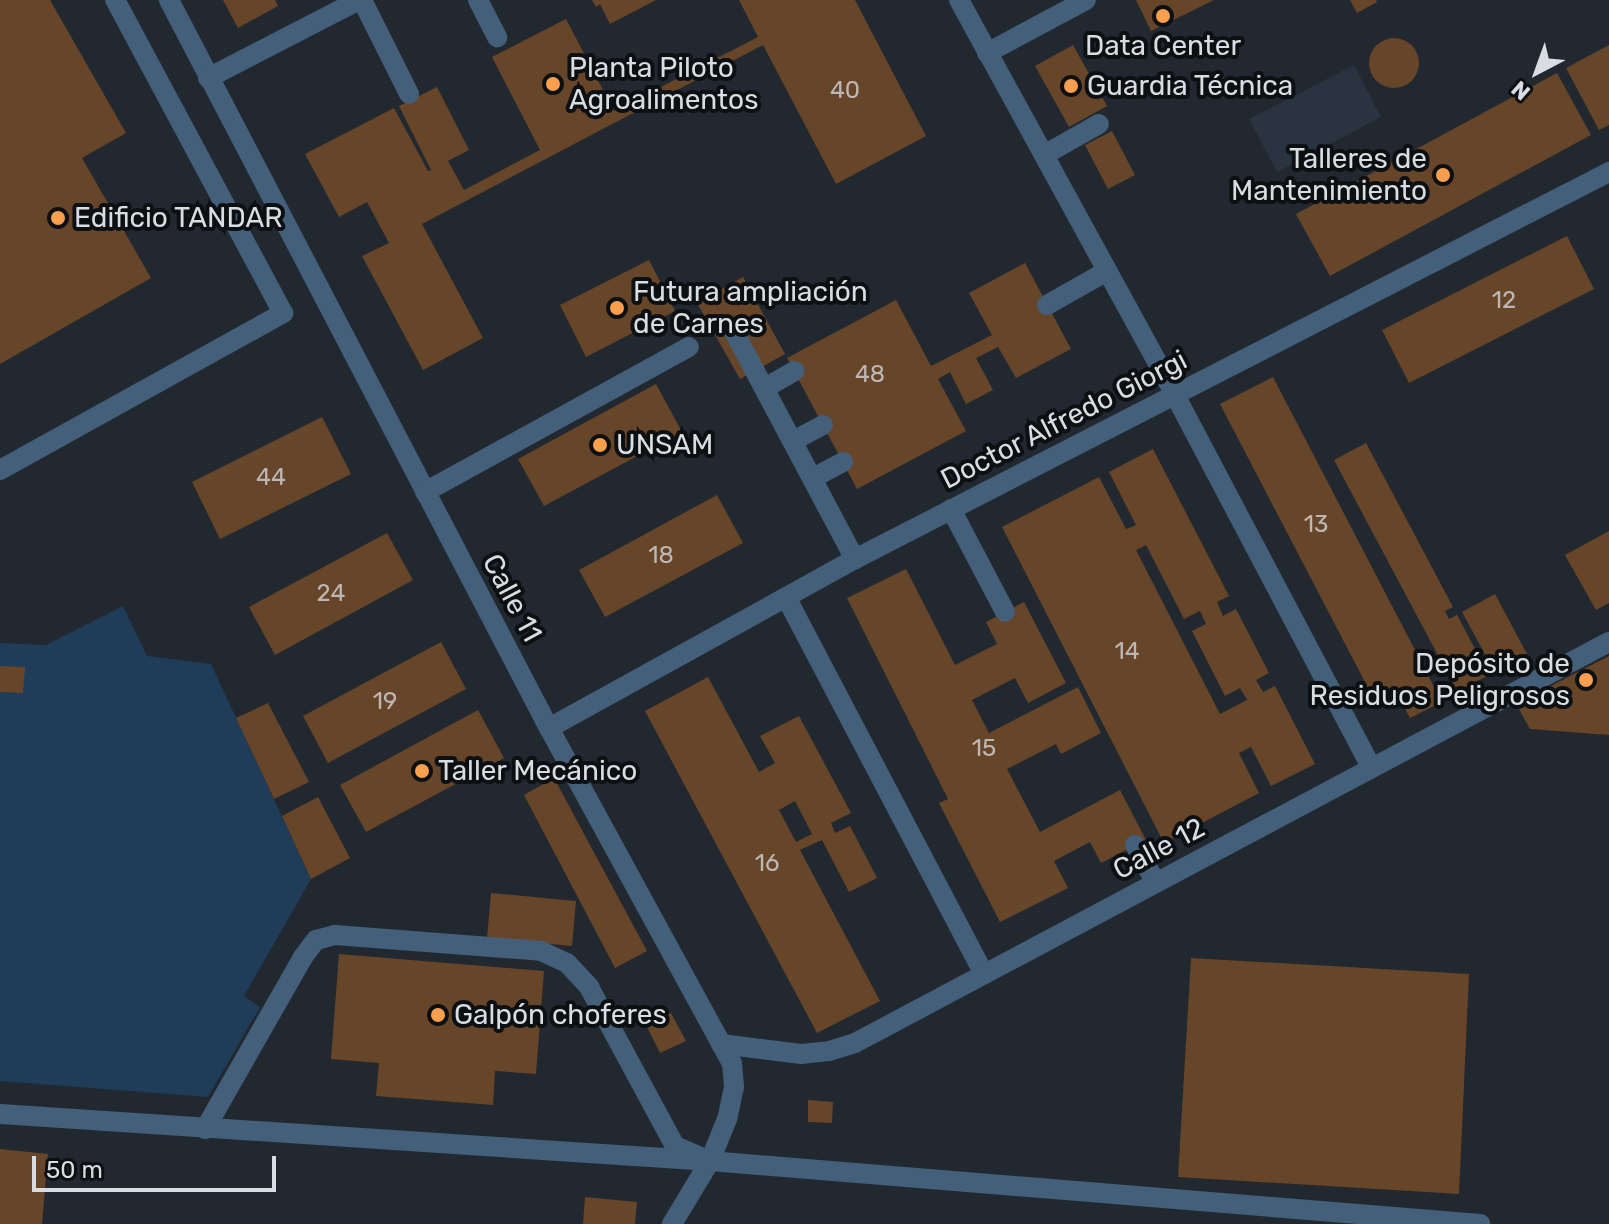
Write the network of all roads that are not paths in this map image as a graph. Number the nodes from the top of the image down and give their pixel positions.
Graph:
1 (115, 0) edge
2 (169, 0) edge
3 (360, 0) edge
4 (478, 0) edge
5 (959, 0) edge
6 (1086, 0) edge
7 (497, 37) dead end
8 (987, 53) junction
9 (208, 78) junction
10 (409, 94) dead end
11 (1099, 124) dead end
12 (1044, 155) junction
13 (1609, 172) edge
14 (1107, 271) junction
15 (1047, 305) dead end
16 (732, 328) dead end
17 (689, 347) dead end
18 (794, 371) dead end
19 (765, 388) junction
20 (1175, 395) junction
21 (823, 425) dead end
22 (793, 441) junction
23 (843, 462) dead end
24 (0, 470) edge
25 (813, 478) junction
26 (425, 492) junction
27 (951, 509) junction
28 (855, 559) junction
29 (786, 597) junction
30 (1005, 612) dead end
31 (1609, 642) edge
32 (549, 728) junction
33 (1371, 767) junction
34 (1135, 845) dead end
35 (1156, 883) junction
36 (984, 974) junction
37 (721, 1044) junction
38 (0, 1114) edge
39 (205, 1129) junction
40 (710, 1161) junction
41 (672, 1224) edge
42 (1480, 1224) edge

1 - 24 lane
2 - 9 lane, Calle 11
3 - 9 lane
3 - 10 lane
4 - 7 lane
5 - 8 lane
6 - 8 lane
8 - 12 lane
9 - 26 lane, Calle 11
11 - 12 lane
12 - 14 lane
13 - 20 lane, Doctor Alfredo Giorgi
14 - 15 lane
14 - 20 lane
16 - 19 lane
17 - 26 lane
18 - 19 lane
19 - 22 lane
20 - 27 lane, Doctor Alfredo Giorgi
20 - 33 lane
21 - 22 lane
22 - 25 lane
23 - 25 lane
25 - 28 lane
26 - 32 lane, Calle 11
27 - 28 lane, Doctor Alfredo Giorgi
27 - 30 lane
28 - 29 lane, Doctor Alfredo Giorgi
29 - 32 lane, Doctor Alfredo Giorgi
29 - 36 lane
31 - 33 lane, Calle 12
32 - 37 lane, Calle 11
33 - 35 lane, Calle 12
34 - 35 lane
35 - 36 lane, Calle 12
36 - 37 lane, Calle 12
37 - 40 lane, Calle 11
38 - 39 lane
39 - 40 lane
39 - 40 lane
40 - 41 lane, Calle 11
40 - 42 lane

